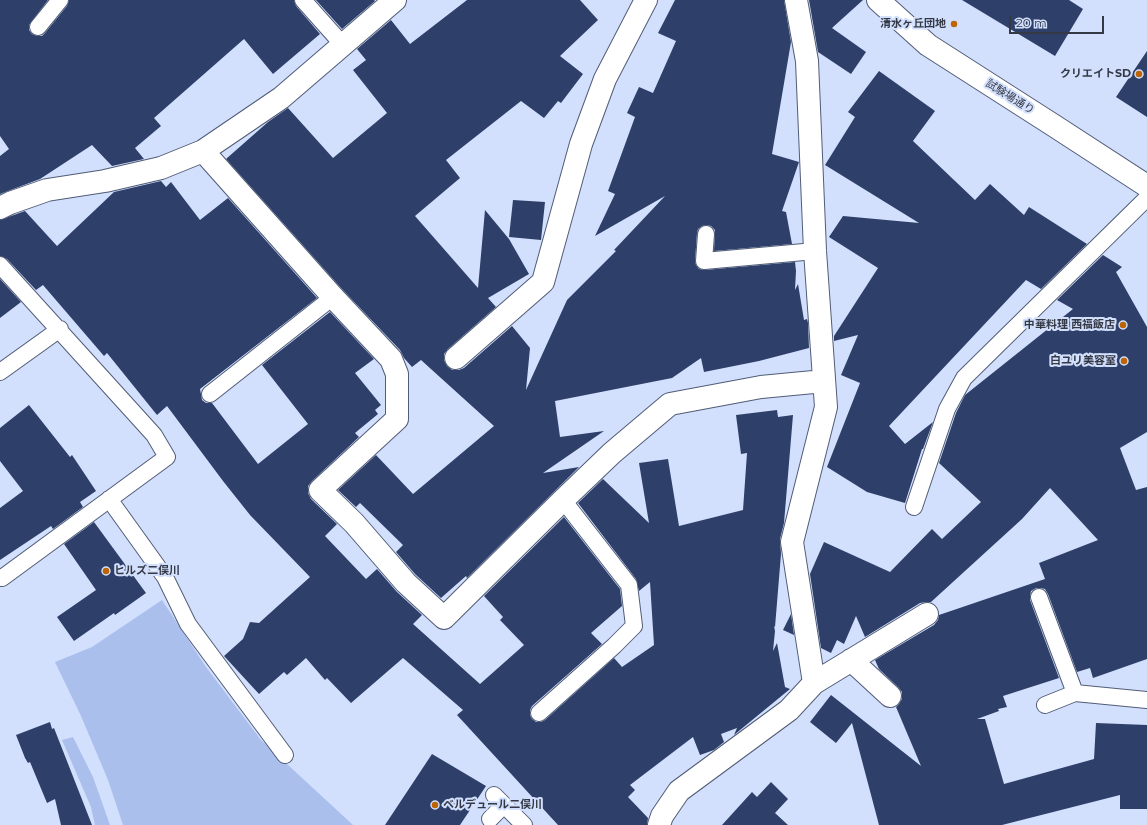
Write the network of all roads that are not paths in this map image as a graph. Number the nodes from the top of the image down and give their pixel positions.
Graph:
1 (60, 0) edge
2 (303, 0) edge
3 (395, 0) edge
4 (646, 0) edge
5 (796, 0) edge
6 (878, 0) edge
7 (38, 27) dead end
8 (342, 45) junction
9 (202, 151) junction
10 (1147, 186) edge
11 (1147, 198) edge
12 (0, 208) edge
13 (706, 234) dead end
14 (815, 251) junction
15 (0, 265) edge
16 (333, 297) junction
17 (60, 330) junction
18 (456, 358) dead end
19 (0, 372) edge
20 (824, 381) junction
21 (210, 394) dead end
22 (109, 499) junction
23 (563, 500) junction
24 (914, 507) dead end
25 (2, 578) dead end
26 (1039, 597) dead end
27 (927, 614) dead end
28 (851, 660) junction
29 (814, 682) junction
30 (1075, 693) junction
31 (890, 696) dead end
32 (1147, 700) edge
33 (1045, 705) dead end
34 (538, 713) dead end
35 (285, 756) dead end
36 (490, 819) dead end
37 (524, 825) edge
38 (659, 825) edge

1 - 7 lane
2 - 8 lane
3 - 8 street
4 - 18 street
5 - 14 street
6 - 10 street, 試験場通り
8 - 9 street
9 - 12 street
9 - 16 street
11 - 24 lane
13 - 14 lane
14 - 20 street
15 - 17 lane
16 - 21 lane
16 - 23 street
17 - 19 lane
17 - 22 lane
20 - 23 street
20 - 29 street
22 - 25 lane
22 - 35 lane
23 - 34 lane
26 - 30 lane
27 - 28 street
28 - 29 street
28 - 31 street
29 - 38 street
30 - 32 lane
30 - 33 lane
36 - 37 lane

